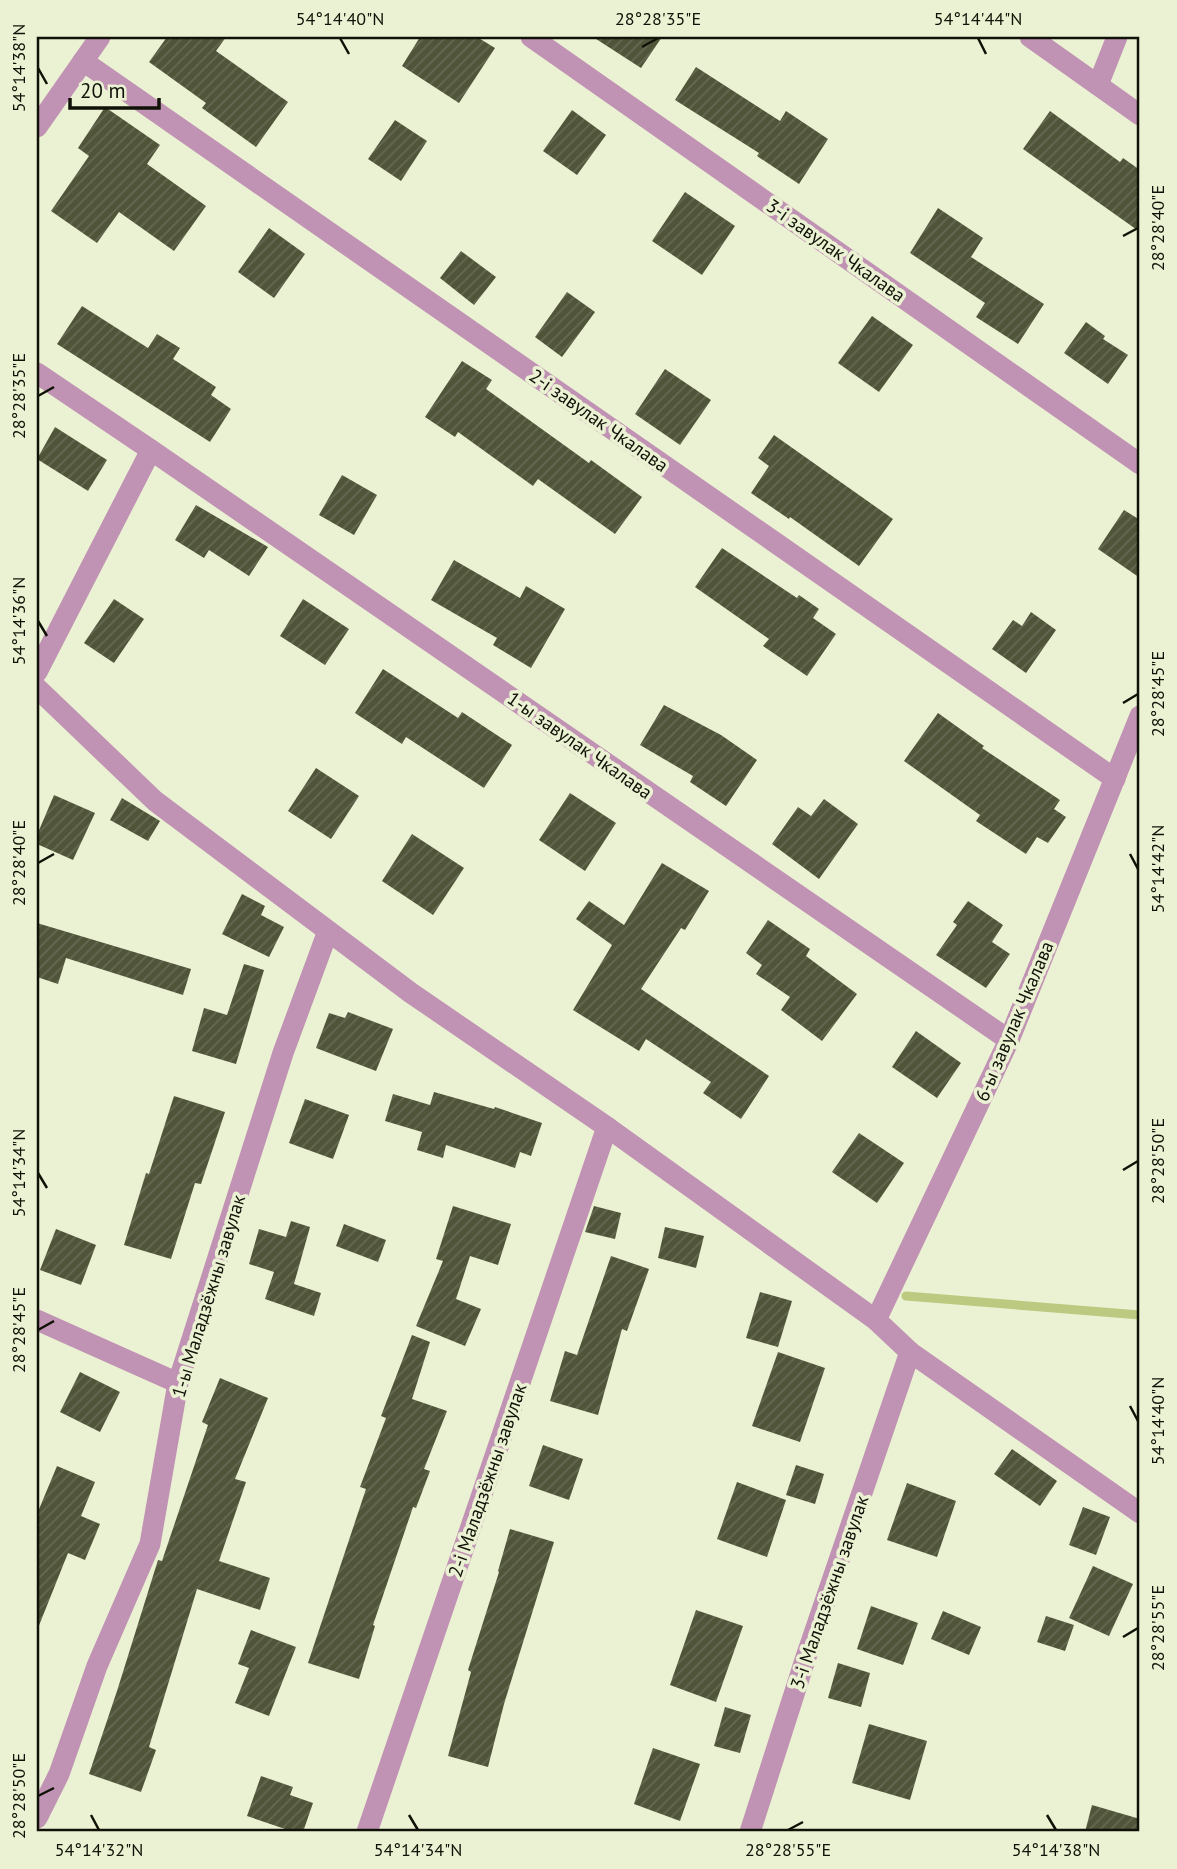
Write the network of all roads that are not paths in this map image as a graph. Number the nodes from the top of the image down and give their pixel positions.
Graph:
1 (100, 37) edge
2 (531, 37) edge
3 (1030, 37) edge
4 (1117, 37) edge
5 (83, 61) junction
6 (1098, 85) junction
7 (1140, 115) edge
8 (37, 127) edge
9 (37, 373) edge
10 (151, 450) junction
11 (1140, 464) edge
12 (37, 672) edge
13 (37, 688) edge
14 (1140, 716) edge
15 (1115, 779) junction
16 (328, 931) junction
17 (1009, 1040) junction
18 (607, 1127) junction
19 (37, 1320) edge
20 (876, 1320) junction
21 (910, 1352) junction
22 (178, 1383) junction
23 (1140, 1513) edge
24 (37, 1818) edge
25 (367, 1832) edge
26 (750, 1832) edge

1 - 5 street
2 - 11 street, 3-і завулак Чкалава
3 - 6 street
4 - 6 street
5 - 8 street
5 - 15 street, 2-і завулак Чкалава
6 - 7 street
9 - 10 street, 1-ы завулак Чкалава
10 - 12 street
10 - 17 street, 1-ы завулак Чкалава
13 - 16 street
14 - 15 street, 6-ы завулак Чкалава
15 - 17 street, 6-ы завулак Чкалава
16 - 18 street
16 - 22 street, 1-ы Маладзёжны завулак
17 - 20 street, 6-ы завулак Чкалава
18 - 20 street
18 - 25 street, 2-і Маладзёжны завулак
19 - 22 street
20 - 21 street
21 - 23 street
21 - 26 street, 3-і Маладзёжны завулак
22 - 24 street, 1-ы Маладзёжны завулак

